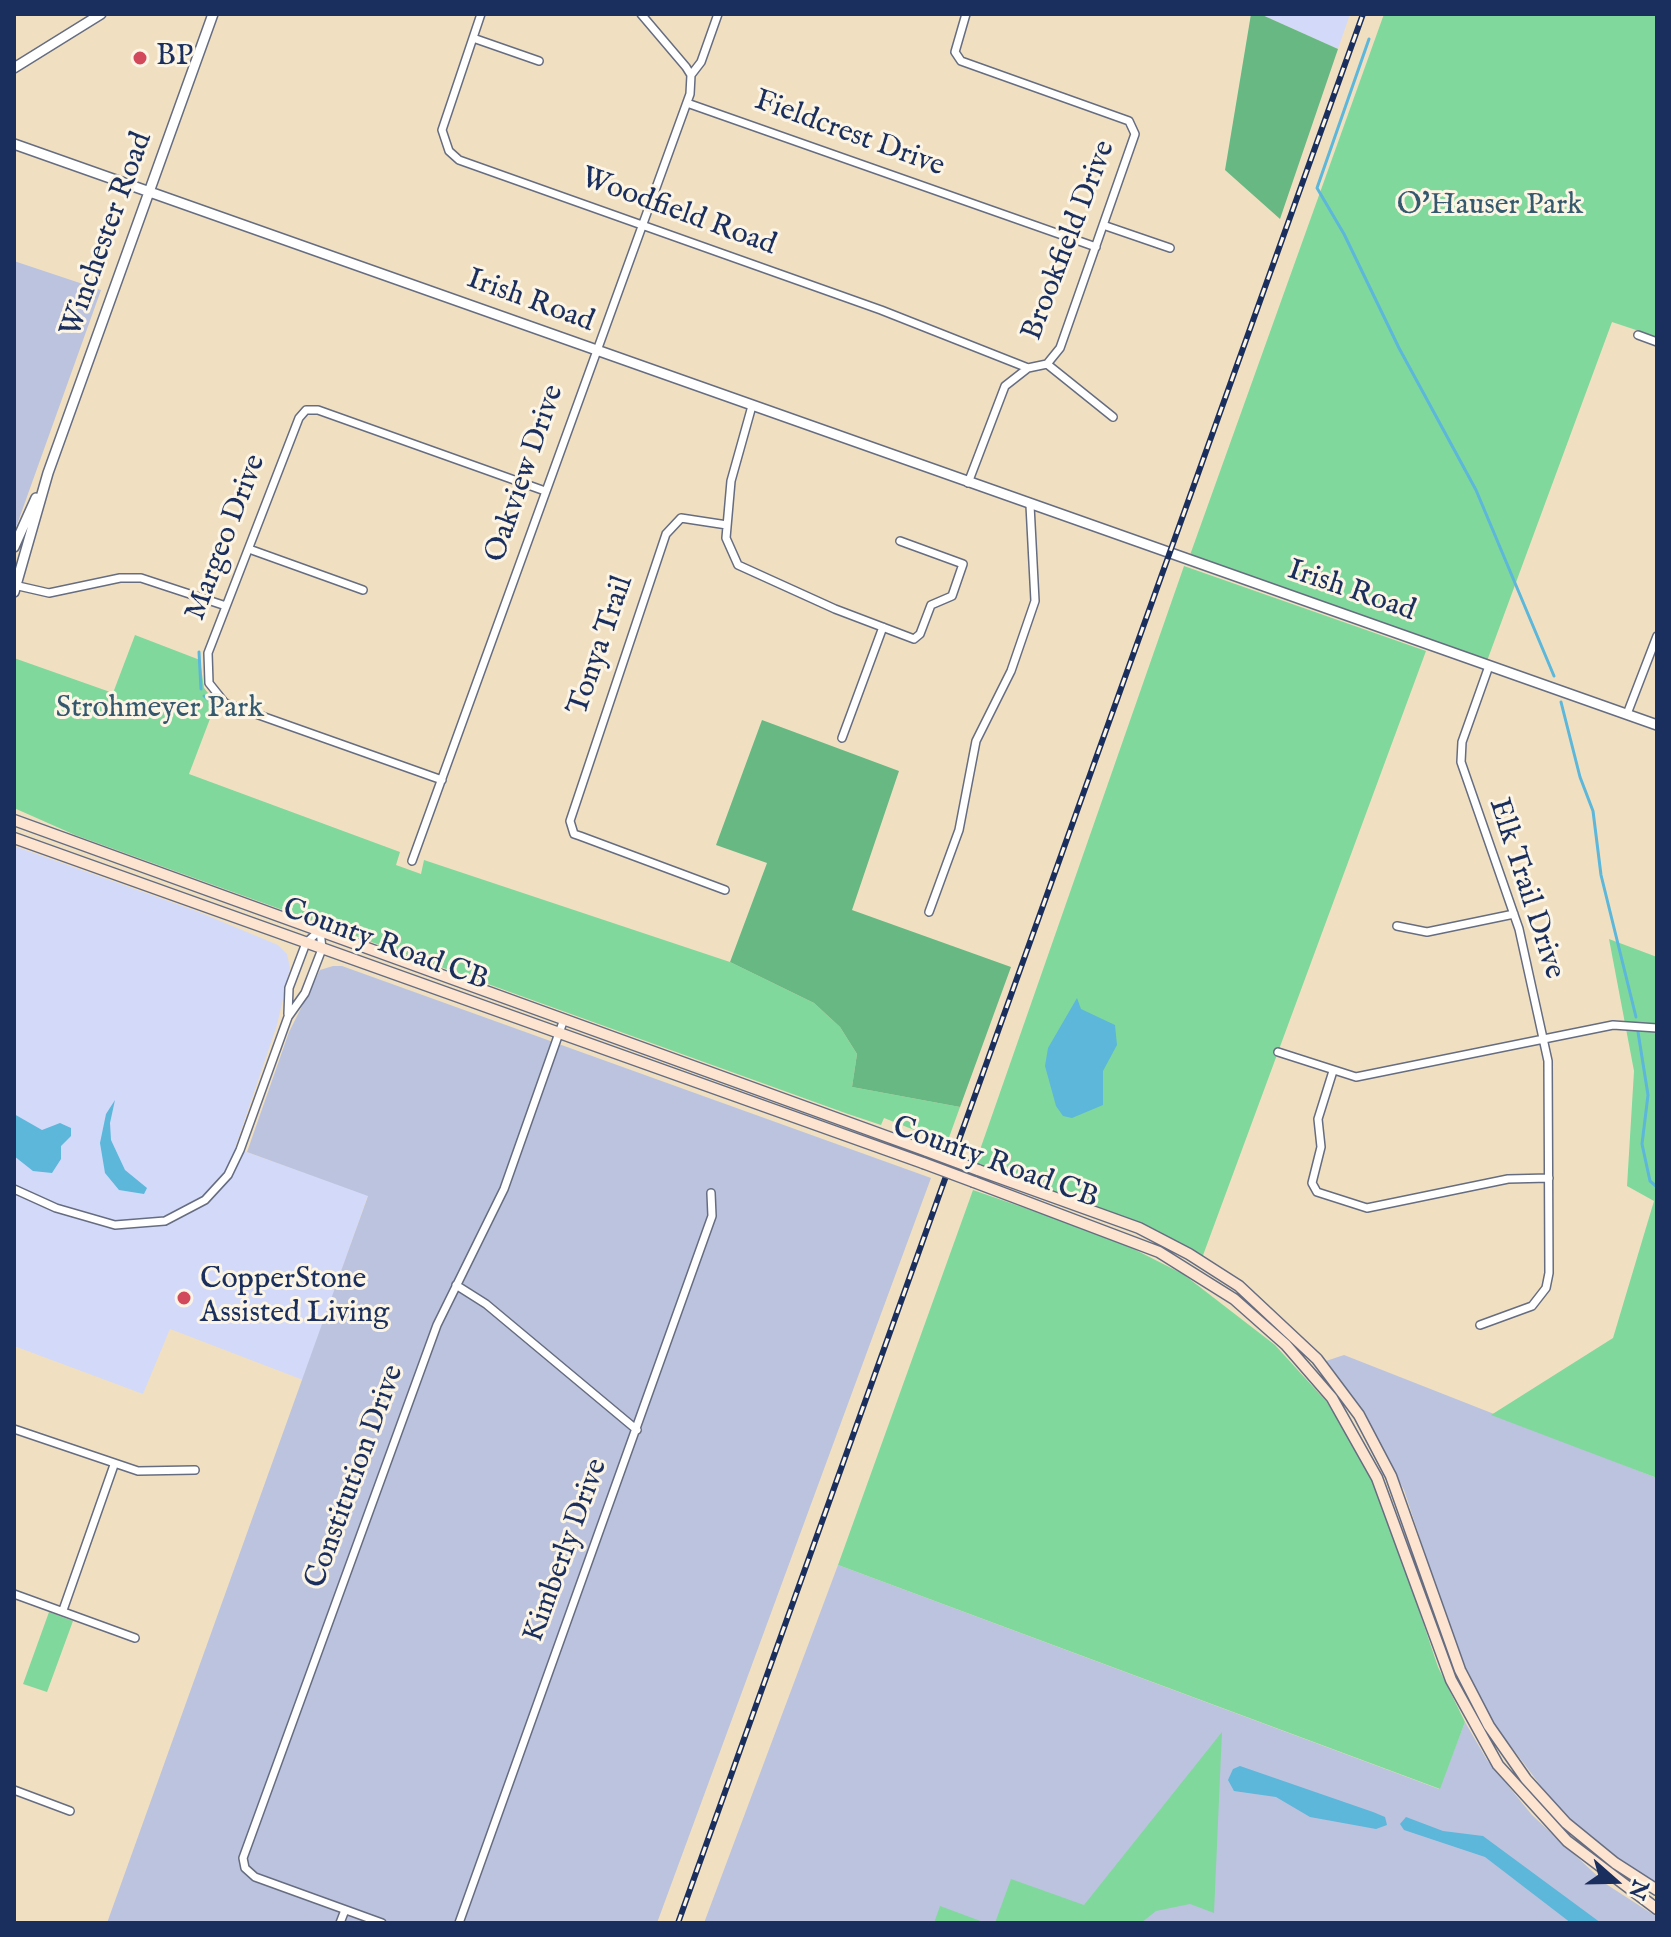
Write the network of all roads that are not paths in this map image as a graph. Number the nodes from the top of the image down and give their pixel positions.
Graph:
1 (101, 14) edge
2 (213, 14) edge
3 (481, 14) edge
4 (641, 14) edge
5 (718, 14) edge
6 (966, 14) edge
7 (473, 38) junction
8 (539, 61) dead end
9 (14, 68) edge
10 (691, 75) junction
11 (687, 103) junction
12 (14, 144) edge
13 (148, 192) junction
14 (1103, 225) junction
15 (643, 226) junction
16 (1096, 247) junction
17 (1170, 248) dead end
18 (1638, 335) dead end
19 (1657, 342) edge
20 (596, 351) junction
21 (1047, 364) junction
22 (1028, 368) junction
23 (752, 406) junction
24 (1113, 417) dead end
25 (48, 473) junction
26 (968, 483) junction
27 (545, 491) junction
28 (1030, 505) junction
29 (727, 525) junction
30 (900, 541) dead end
31 (14, 547) edge
32 (249, 549) junction
33 (15, 587) edge
34 (363, 590) dead end
35 (226, 606) junction
36 (883, 627) junction
37 (1657, 636) edge
38 (1489, 666) junction
39 (1627, 714) junction
40 (1657, 725) edge
41 (842, 738) dead end
42 (442, 780) junction
43 (14, 820) edge
44 (14, 838) edge
45 (412, 861) dead end
46 (725, 890) dead end
47 (929, 912) dead end
48 (1514, 914) junction
49 (1397, 926) dead end
50 (320, 930) junction
51 (306, 943) junction
52 (322, 949) junction
53 (288, 1017) junction
54 (564, 1019) junction
55 (1657, 1028) edge
56 (558, 1034) junction
57 (1543, 1039) junction
58 (1278, 1052) dead end
59 (1333, 1071) junction
60 (1549, 1178) junction
61 (14, 1189) edge
62 (711, 1193) dead end
63 (456, 1285) junction
64 (1480, 1325) dead end
65 (14, 1429) edge
66 (637, 1430) junction
67 (114, 1465) junction
68 (195, 1470) dead end
69 (14, 1594) edge
70 (63, 1610) junction
71 (135, 1638) dead end
72 (14, 1790) edge
73 (70, 1811) dead end
74 (1657, 1890) edge
75 (1657, 1909) edge
76 (345, 1910) junction
77 (340, 1923) edge
78 (382, 1923) edge
79 (459, 1923) edge

1 - 9 street
2 - 13 street, Winchester Road
3 - 7 street, Woodfield Road
4 - 10 street
5 - 10 street
6 - 14 street, Brookfield Drive
7 - 8 street
7 - 15 street, Woodfield Road
10 - 11 street
11 - 15 street, Oakview Drive
11 - 16 street, Fieldcrest Drive
12 - 13 street, Irish Road
13 - 20 street, Irish Road
13 - 25 street, Winchester Road
14 - 16 street, Brookfield Drive
14 - 17 street
15 - 20 street, Oakview Drive
15 - 22 street, Woodfield Road
16 - 21 street, Brookfield Drive
18 - 19 street
20 - 23 street, Irish Road
20 - 27 street, Oakview Drive
21 - 22 street, Brookfield Drive
21 - 24 street
22 - 26 street, Brookfield Drive
23 - 26 street, Irish Road
23 - 29 street
25 - 31 street, Winchester Road
25 - 33 street, Winchester Road
26 - 28 street, Irish Road
27 - 32 street, Margeo Drive
27 - 42 street, Oakview Drive
28 - 38 street, Irish Road
28 - 47 street
29 - 36 street
29 - 46 street, Tonya Trail
30 - 36 street
32 - 34 street
32 - 35 street, Margeo Drive
33 - 35 street
35 - 42 street, Margeo Drive
36 - 41 street
37 - 39 street
38 - 39 street, Irish Road
38 - 48 street, Elk Trail Drive
39 - 40 street, Irish Road
42 - 45 street, Oakview Drive
43 - 50 main road, County Road CB
44 - 51 main road, County Road CB
48 - 49 street
48 - 57 street, Elk Trail Drive
50 - 51 street
50 - 52 street
50 - 54 main road, County Road CB
51 - 52 main road, County Road CB
51 - 53 street
52 - 53 street
52 - 56 main road, County Road CB
53 - 61 street
54 - 56 street, Constitution Drive
54 - 74 main road, County Road CB, bridge
55 - 57 street
56 - 63 street, Constitution Drive
56 - 75 main road, County Road CB, bridge
57 - 59 street
57 - 60 street, Elk Trail Drive
58 - 59 street
59 - 60 street
60 - 64 street, Elk Trail Drive
62 - 66 street, Kimberly Drive
63 - 66 street
63 - 76 street, Constitution Drive
65 - 67 street
66 - 79 street, Kimberly Drive
67 - 68 street
67 - 70 street
69 - 70 street
70 - 71 street
72 - 73 street
76 - 77 street
76 - 78 street

